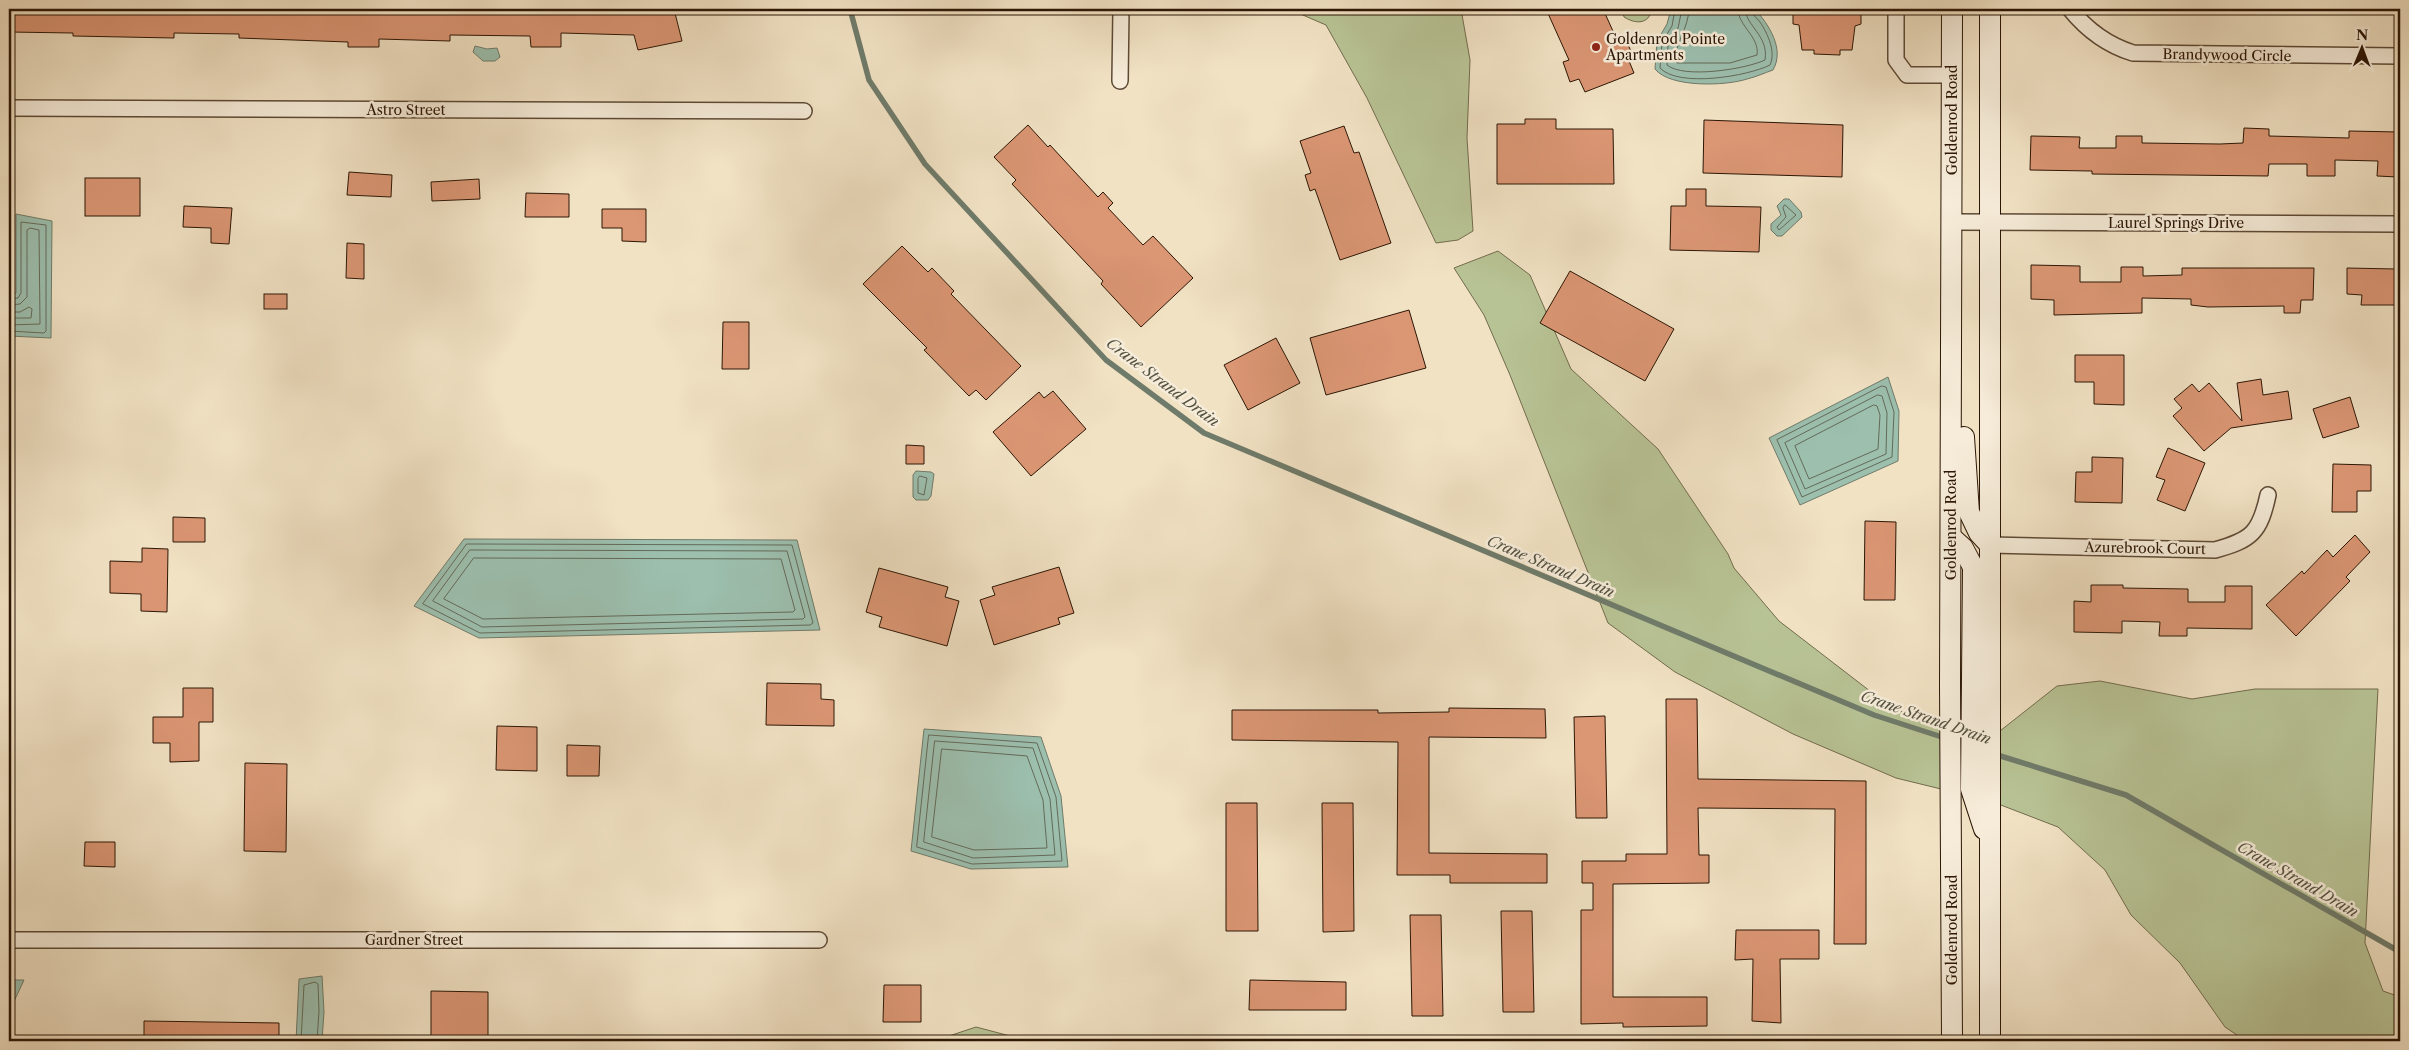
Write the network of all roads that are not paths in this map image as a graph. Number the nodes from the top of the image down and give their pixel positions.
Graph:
1 (1121, 9) edge
2 (1896, 9) edge
3 (1952, 9) edge
4 (1990, 9) edge
5 (2070, 9) edge
6 (2400, 56) edge
7 (1952, 76) junction
8 (1120, 81) dead end
9 (9, 108) edge
10 (804, 111) dead end
11 (1952, 222) junction
12 (1990, 222) junction
13 (2400, 224) edge
14 (1952, 288) junction
15 (2268, 495) dead end
16 (1952, 538) junction
17 (1990, 545) junction
18 (1971, 777) junction
19 (9, 940) edge
20 (819, 940) dead end
21 (1952, 1041) edge
22 (1990, 1041) edge

1 - 8 street
2 - 7 street
3 - 7 main road, Goldenrod Road
4 - 12 main road, Goldenrod Road
5 - 6 street, Brandywood Circle
7 - 11 main road, Goldenrod Road
9 - 10 street, Astro Street
11 - 12 street, Laurel Springs Drive
11 - 14 main road, Goldenrod Road
12 - 13 street, Laurel Springs Drive
12 - 17 main road, Goldenrod Road
14 - 16 main road, Goldenrod Road
14 - 17 main road
15 - 17 street, Azurebrook Court
16 - 18 main road, Goldenrod Road
16 - 18 main road
17 - 18 main road, Goldenrod Road
18 - 21 main road, Goldenrod Road
18 - 22 main road, Goldenrod Road
19 - 20 street, Gardner Street

